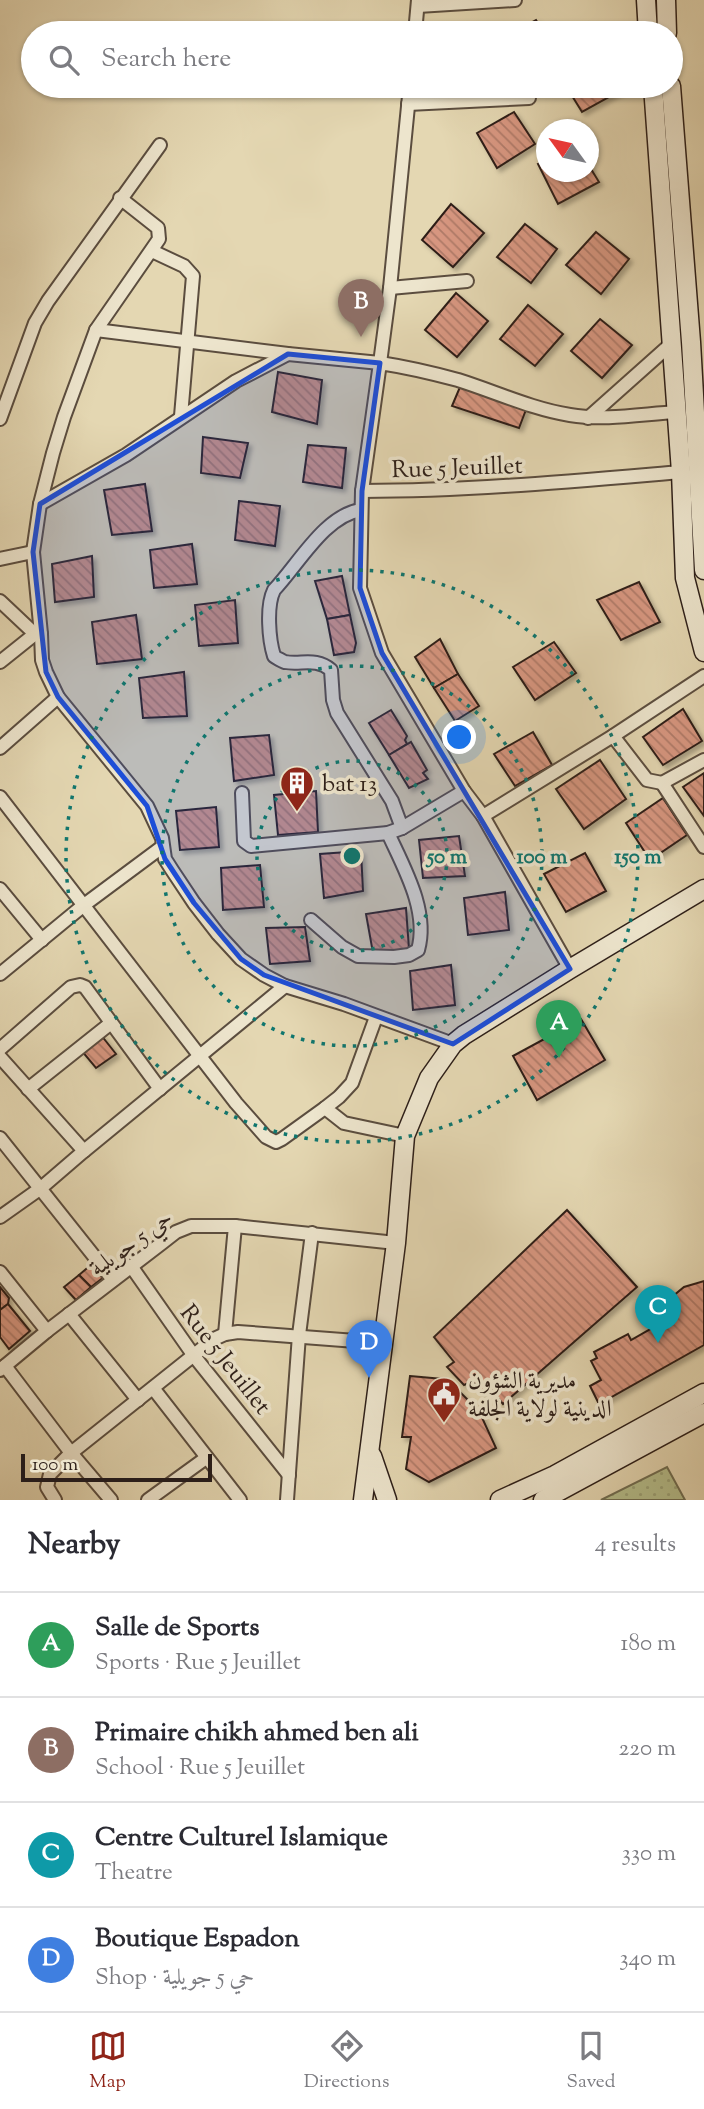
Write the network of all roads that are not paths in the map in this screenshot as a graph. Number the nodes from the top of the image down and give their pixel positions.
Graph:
1 (515, 0) edge
2 (646, 0) edge
3 (666, 0) edge
4 (418, 3) edge
5 (416, 21) edge
6 (647, 21) edge
7 (667, 21) edge
8 (409, 98) edge
9 (529, 98) dead end
10 (654, 98) edge
11 (672, 98) edge
12 (408, 104) junction
13 (160, 145) dead end
14 (120, 198) junction
15 (152, 251) junction
16 (467, 281) dead end
17 (390, 288) junction
18 (96, 330) junction
19 (697, 341) edge
20 (189, 342) junction
21 (671, 344) junction
22 (288, 354) junction
23 (380, 363) junction
24 (677, 412) junction
25 (181, 416) junction
26 (588, 418) junction
27 (0, 419) edge
28 (681, 472) junction
29 (362, 491) junction
30 (40, 504) junction
31 (361, 510) junction
32 (33, 552) junction
33 (0, 559) edge
34 (704, 570) edge
35 (0, 601) edge
36 (38, 634) junction
37 (704, 652) edge
38 (0, 662) edge
39 (704, 676) edge
40 (58, 697) junction
41 (613, 736) junction
42 (0, 748) edge
43 (704, 760) edge
44 (662, 783) junction
45 (464, 791) junction
46 (242, 793) dead end
47 (0, 797) edge
48 (484, 816) junction
49 (402, 828) junction
50 (388, 833) junction
51 (162, 847) junction
52 (704, 847) edge
53 (0, 889) edge
54 (704, 889) edge
55 (84, 905) junction
56 (311, 920) dead end
57 (42, 940) junction
58 (570, 969) junction
59 (0, 974) edge
60 (285, 986) junction
61 (376, 1017) junction
62 (111, 1023) junction
63 (453, 1044) junction
64 (0, 1049) edge
65 (201, 1055) junction
66 (0, 1057) edge
67 (29, 1089) junction
68 (160, 1089) junction
69 (325, 1108) junction
70 (405, 1136) junction
71 (0, 1138) edge
72 (84, 1151) junction
73 (41, 1188) junction
74 (0, 1217) edge
75 (236, 1226) junction
76 (312, 1233) junction
77 (396, 1243) junction
78 (131, 1266) junction
79 (0, 1272) edge
80 (113, 1280) junction
81 (69, 1314) junction
82 (47, 1331) junction
83 (225, 1334) junction
84 (299, 1335) junction
85 (382, 1343) junction
86 (194, 1356) junction
87 (3, 1368) edge
88 (153, 1388) junction
89 (704, 1393) edge
90 (138, 1400) junction
91 (704, 1413) edge
92 (370, 1449) junction
93 (71, 1453) junction
94 (206, 1458) junction
95 (289, 1475) junction
96 (55, 1500) edge
97 (111, 1500) edge
98 (148, 1500) edge
99 (240, 1500) edge
100 (287, 1500) edge
101 (363, 1500) edge
102 (387, 1500) edge
103 (500, 1500) edge
104 (543, 1500) edge

1 - 4 street
2 - 6 main road
3 - 7 main road
4 - 5 street
8 - 12 street, Rue 5 Jeuillet
9 - 12 street
10 - 21 main road
11 - 19 main road
12 - 17 street, Rue 5 Jeuillet
13 - 14 street
14 - 15 street
14 - 27 street
15 - 18 street
15 - 20 street
16 - 17 street
17 - 23 street, Rue 5 Jeuillet
18 - 20 street
18 - 30 street
19 - 34 main road
20 - 22 street
20 - 25 street
21 - 24 main road
21 - 26 street
22 - 23 street
22 - 25 street
23 - 26 street
23 - 29 street, Rue 5 Jeuillet
24 - 26 street
24 - 28 main road
25 - 30 street
28 - 29 street, Rue 5 Jeuillet
28 - 37 main road
29 - 31 street
30 - 32 street
31 - 45 street
31 - 49 street
32 - 33 street
32 - 36 street
35 - 36 street
36 - 38 street
36 - 40 street
39 - 41 street
40 - 42 street
40 - 51 street
41 - 44 street
41 - 48 street
43 - 44 street
44 - 52 street
45 - 48 street
45 - 49 street
46 - 50 street
47 - 55 street
48 - 58 street
49 - 50 street
50 - 56 street
51 - 55 street
51 - 60 street
53 - 57 street
54 - 58 main road
55 - 57 street
55 - 65 street
57 - 59 street
58 - 63 main road
60 - 61 street
60 - 65 street
61 - 63 street
61 - 69 street
62 - 64 street
62 - 67 street
62 - 68 street
63 - 70 main road
65 - 68 street
65 - 69 street
66 - 67 street
67 - 72 street
68 - 72 street
69 - 70 street
70 - 77 main road
71 - 73 street
72 - 73 street
73 - 74 street
73 - 80 street
75 - 76 street, حي 5 جويلية
75 - 78 street, حي 5 جويلية
75 - 83 street
76 - 77 street, حي 5 جويلية
76 - 84 street, Rue 5 Jeuillet
77 - 85 main road
78 - 80 street, حي 5 جويلية
78 - 86 street, Rue 5 Jeuillet
79 - 82 street
80 - 81 street, حي 5 جويلية
81 - 82 street, حي 5 جويلية
81 - 90 street
82 - 87 street, حي 5 جويلية
83 - 84 street
83 - 86 street
84 - 85 street
84 - 95 street, Rue 5 Jeuillet
85 - 92 main road
86 - 88 street
86 - 95 street, Rue 5 Jeuillet
87 - 93 street
88 - 90 street
88 - 94 street
89 - 103 main road
90 - 93 street
91 - 104 main road
92 - 101 main road
92 - 102 main road
93 - 96 street
93 - 97 street
94 - 98 street
94 - 99 street
95 - 100 street, Rue 5 Jeuillet

